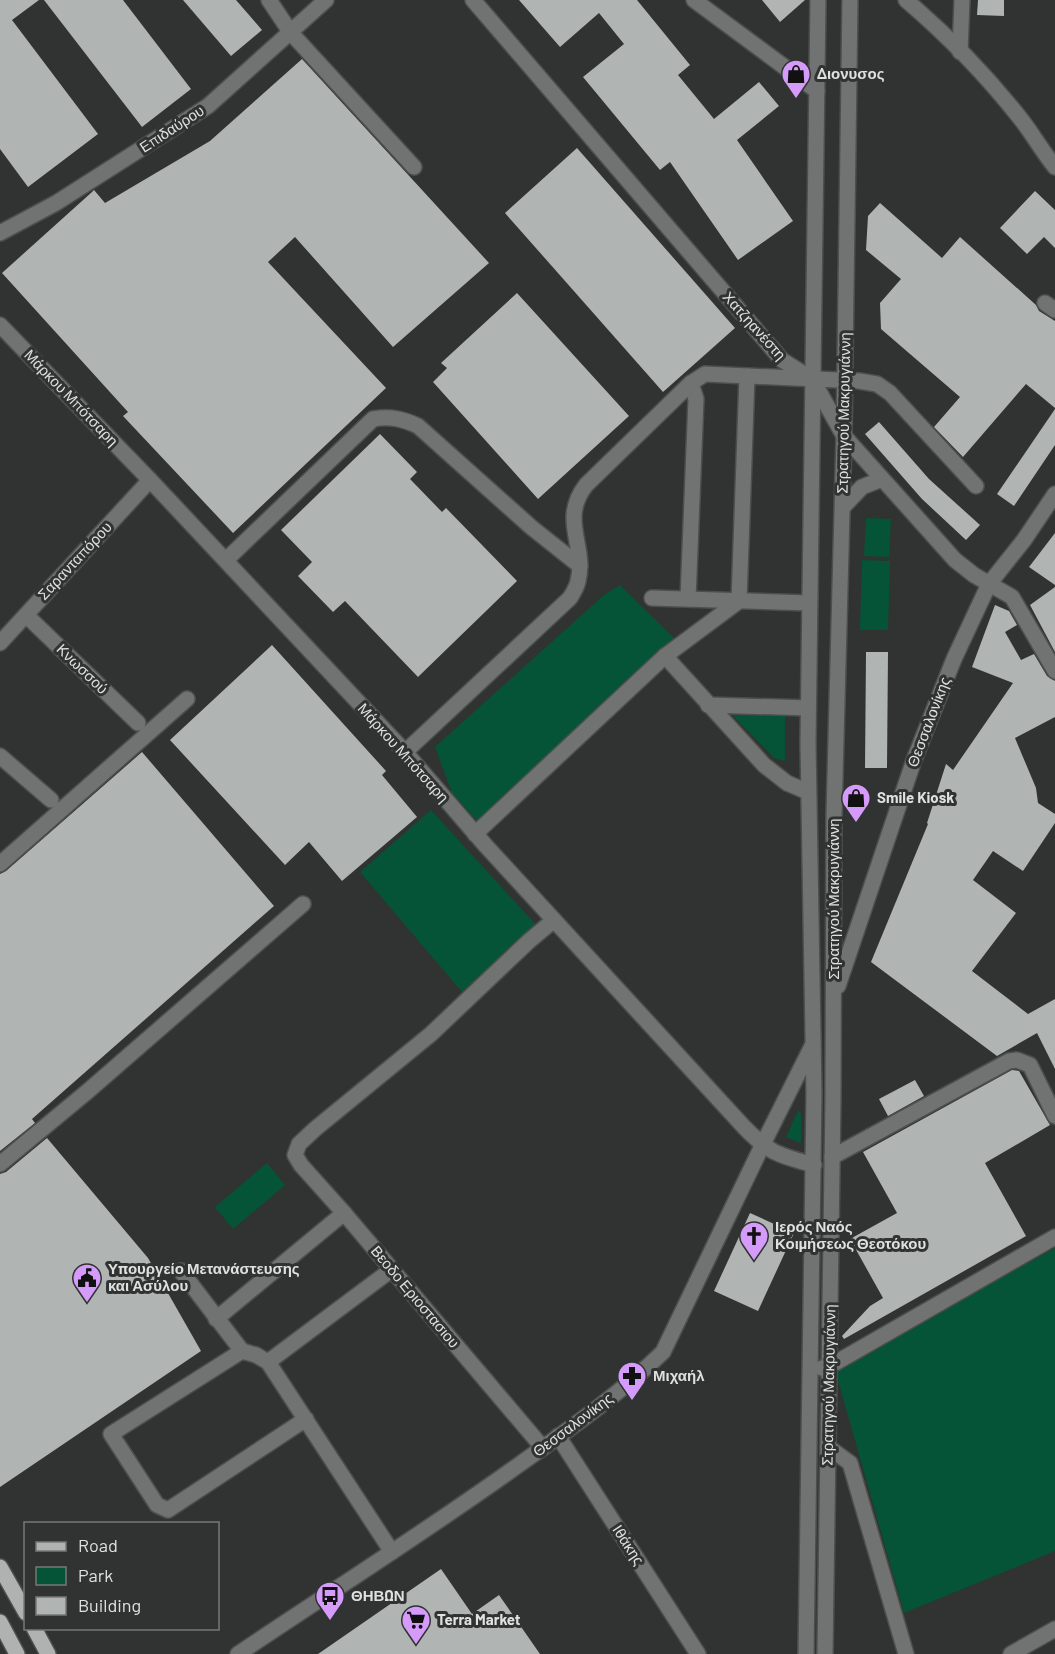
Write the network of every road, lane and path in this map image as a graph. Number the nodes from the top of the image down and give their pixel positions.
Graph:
1 (270, 0) edge
2 (326, 0) edge
3 (473, 0) edge
4 (694, 0) edge
5 (818, 0) edge
6 (850, 0) edge
7 (906, 0) edge
8 (962, 0) edge
9 (291, 33) junction
10 (960, 52) junction
11 (817, 91) junction
12 (414, 167) dead end
13 (1055, 167) edge
14 (0, 233) edge
15 (0, 325) edge
16 (747, 376) junction
17 (812, 379) junction
18 (845, 380) junction
19 (692, 383) junction
20 (844, 436) junction
21 (882, 479) junction
22 (150, 480) junction
23 (976, 486) dead end
24 (1055, 494) edge
25 (843, 507) junction
26 (226, 560) junction
27 (580, 566) junction
28 (989, 584) junction
29 (652, 598) dead end
30 (688, 599) junction
31 (739, 601) junction
32 (809, 603) junction
33 (26, 615) junction
34 (0, 643) edge
35 (665, 656) junction
36 (1055, 671) edge
37 (187, 699) dead end
38 (708, 705) junction
39 (808, 708) junction
40 (138, 723) dead end
41 (405, 752) junction
42 (0, 756) edge
43 (807, 792) junction
44 (51, 800) dead end
45 (475, 834) junction
46 (0, 864) edge
47 (303, 904) dead end
48 (554, 920) junction
49 (833, 1004) junction
50 (832, 1040) junction
51 (813, 1044) junction
52 (1055, 1116) edge
53 (773, 1122) junction
54 (744, 1127) junction
55 (762, 1146) junction
56 (832, 1157) junction
57 (0, 1164) edge
58 (814, 1165) junction
59 (344, 1214) junction
60 (1055, 1237) edge
61 (392, 1270) junction
62 (181, 1271) dead end
63 (216, 1319) junction
64 (242, 1352) junction
65 (268, 1362) junction
66 (830, 1366) junction
67 (810, 1370) junction
68 (306, 1419) junction
69 (558, 1436) junction
70 (543, 1448) junction
71 (828, 1448) junction
72 (392, 1551) junction
73 (0, 1567) edge
74 (24, 1609) edge
75 (1055, 1629) edge
76 (35, 1630) edge
77 (2, 1632) edge
78 (17, 1654) edge
79 (48, 1654) edge
80 (238, 1654) edge
81 (698, 1654) edge
82 (807, 1654) edge
83 (825, 1654) edge
84 (906, 1654) edge
85 (1011, 1654) edge

1 - 9 street
2 - 9 street, Επιδαύρου
3 - 17 street, Χατζηανέστη
4 - 11 street
5 - 11 street, Στρατηγού Μακρυγιάννη
6 - 18 street, Στρατηγού Μακρυγιάννη
7 - 10 street
8 - 10 street
9 - 12 street
9 - 14 street, Επιδαύρου
10 - 13 street
11 - 17 street, Στρατηγού Μακρυγιάννη
15 - 22 street, Μάρκου Μπότσαρη
16 - 17 street
16 - 19 street
16 - 31 street
17 - 18 street
17 - 20 street, Χατζηανέστη
17 - 32 street, Στρατηγού Μακρυγιάννη
18 - 20 street, Στρατηγού Μακρυγιάννη
18 - 23 street
19 - 27 street
19 - 30 street
20 - 21 street, Χατζηανέστη
20 - 25 street, Στρατηγού Μακρυγιάννη
21 - 25 street
21 - 28 street, Χατζηανέστη
22 - 26 street, Μάρκου Μπότσαρη
22 - 33 street, Σαρανταπόρου
24 - 28 street, Θεσσαλονίκης
25 - 49 street, Στρατηγού Μακρυγιάννη
26 - 27 street
26 - 41 street, Μάρκου Μπότσαρη
27 - 41 street
28 - 36 street, Χατζηανέστη
28 - 49 street, Θεσσαλονίκης
29 - 30 street
30 - 31 street
31 - 32 street
31 - 35 street
32 - 39 street, Στρατηγού Μακρυγιάννη
33 - 34 street, Σαρανταπόρου
33 - 40 street, Κνωσσού
35 - 38 street
35 - 45 street
37 - 46 street
38 - 39 street
38 - 43 street
39 - 43 street, Στρατηγού Μακρυγιάννη
41 - 45 street, Μάρκου Μπότσαρη
42 - 44 street
43 - 51 street, Στρατηγού Μακρυγιάννη
45 - 48 street, Μάρκου Μπότσαρη
47 - 57 street
48 - 54 street, Μάρκου Μπότσαρη
48 - 59 street, Βεοδο Εριοστασιου
49 - 50 street, Στρατηγού Μακρυγιάννη
50 - 51 street
50 - 56 street, Στρατηγού Μακρυγιάννη
51 - 53 street, Θεσσαλονίκης
51 - 58 street, Στρατηγού Μακρυγιάννη
52 - 56 street
53 - 54 street
53 - 55 street, Θεσσαλονίκης
54 - 55 street, Μάρκου Μπότσαρη
55 - 58 street, Μάρκου Μπότσαρη
55 - 69 street, Θεσσαλονίκης
56 - 66 street, Στρατηγού Μακρυγιάννη
58 - 67 street, Στρατηγού Μακρυγιάννη
59 - 61 street, Βεοδο Εριοστασιου
59 - 63 street
60 - 66 street
61 - 65 street
61 - 70 street, Βεοδο Εριοστασιου
62 - 63 street
63 - 64 street
64 - 65 street
64 - 68 street
65 - 68 street
66 - 67 street
66 - 71 street, Στρατηγού Μακρυγιάννη
67 - 82 street, Στρατηγού Μακρυγιάννη
68 - 72 street
69 - 70 street, Θεσσαλονίκης
69 - 81 street, Ιθάκης
70 - 72 street, Θεσσαλονίκης
71 - 83 street, Στρατηγού Μακρυγιάννη
71 - 84 street
72 - 80 street, Θεσσαλονίκης
73 - 74 main road
75 - 85 street
76 - 79 main road
77 - 78 main road

